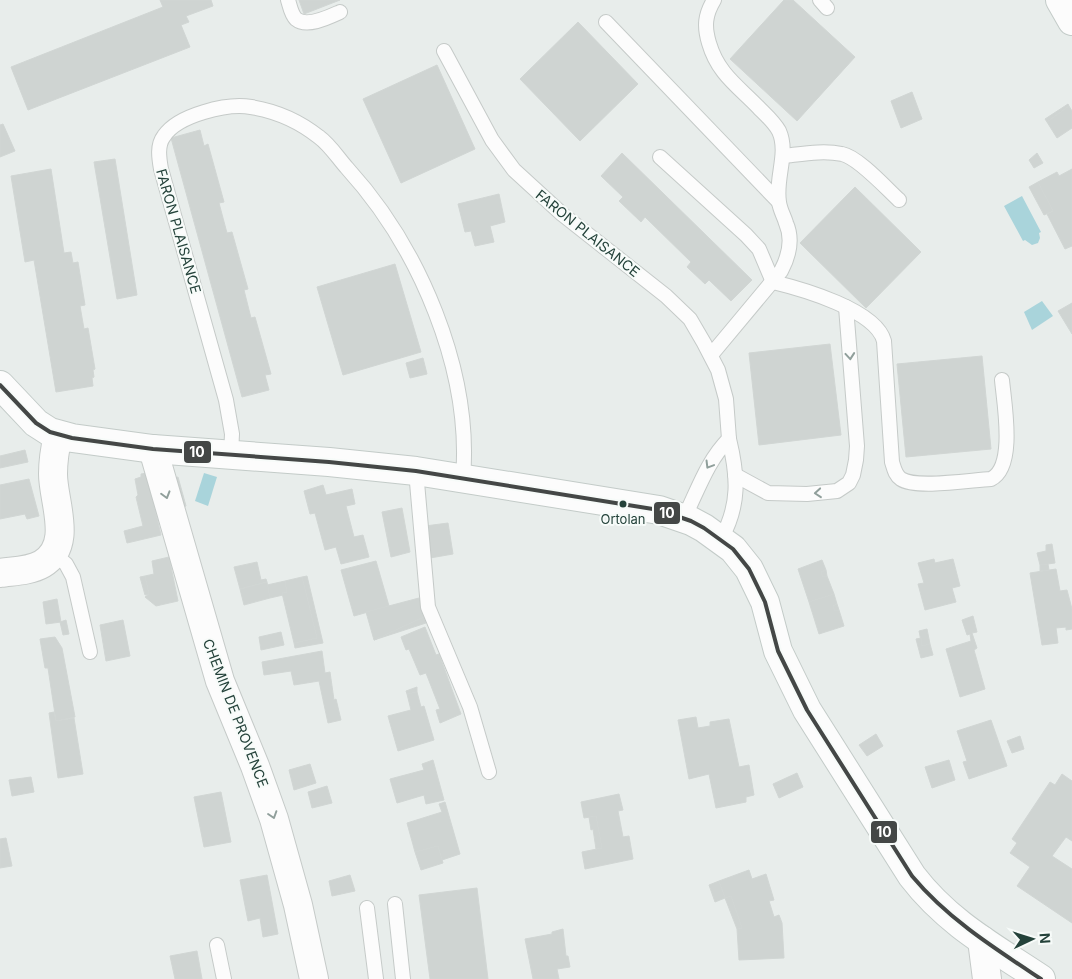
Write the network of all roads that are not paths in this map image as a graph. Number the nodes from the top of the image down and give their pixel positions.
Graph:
1 (288, 0) edge
2 (714, 0) edge
3 (1060, 0) edge
4 (340, 12) dead end
5 (1072, 21) edge
6 (606, 22) dead end
7 (444, 51) dead end
8 (783, 156) junction
9 (660, 157) dead end
10 (900, 200) dead end
11 (778, 201) junction
12 (773, 282) junction
13 (846, 307) junction
14 (711, 356) junction
15 (1002, 380) dead end
16 (0, 385) edge
17 (58, 435) junction
18 (729, 439) junction
19 (153, 449) junction
20 (232, 454) junction
21 (416, 470) junction
22 (735, 475) junction
23 (463, 478) junction
24 (684, 518) junction
25 (721, 539) junction
26 (53, 553) junction
27 (0, 573) edge
28 (90, 652) dead end
29 (489, 772) dead end
30 (395, 904) dead end
31 (367, 908) dead end
32 (982, 940) junction
33 (217, 945) dead end
34 (224, 979) edge
35 (314, 979) edge
36 (376, 979) edge
37 (403, 979) edge
38 (986, 979) edge
39 (1041, 979) edge

1 - 4 lane
2 - 8 lane
3 - 5 street
6 - 11 lane
7 - 14 lane, FARON PLAISANCE
8 - 10 lane
8 - 11 lane
9 - 12 lane
11 - 12 lane
12 - 13 lane
12 - 14 lane
13 - 15 lane
13 -> 22 lane
14 - 18 lane, FARON PLAISANCE
16 - 17 street
17 - 19 street
17 - 26 street
18 - 22 lane, FARON PLAISANCE
18 -> 24 lane
19 - 20 street
19 -> 35 street, CHEMIN DE PROVENCE
20 - 21 street
20 - 23 lane, FARON PLAISANCE
21 - 23 street
21 - 29 lane
22 - 25 lane, FARON PLAISANCE
23 - 24 street
24 - 25 street
25 - 32 street
26 - 27 street
26 - 28 lane
30 - 37 lane
31 - 36 lane
32 - 38 street
32 - 39 street
33 - 34 lane

